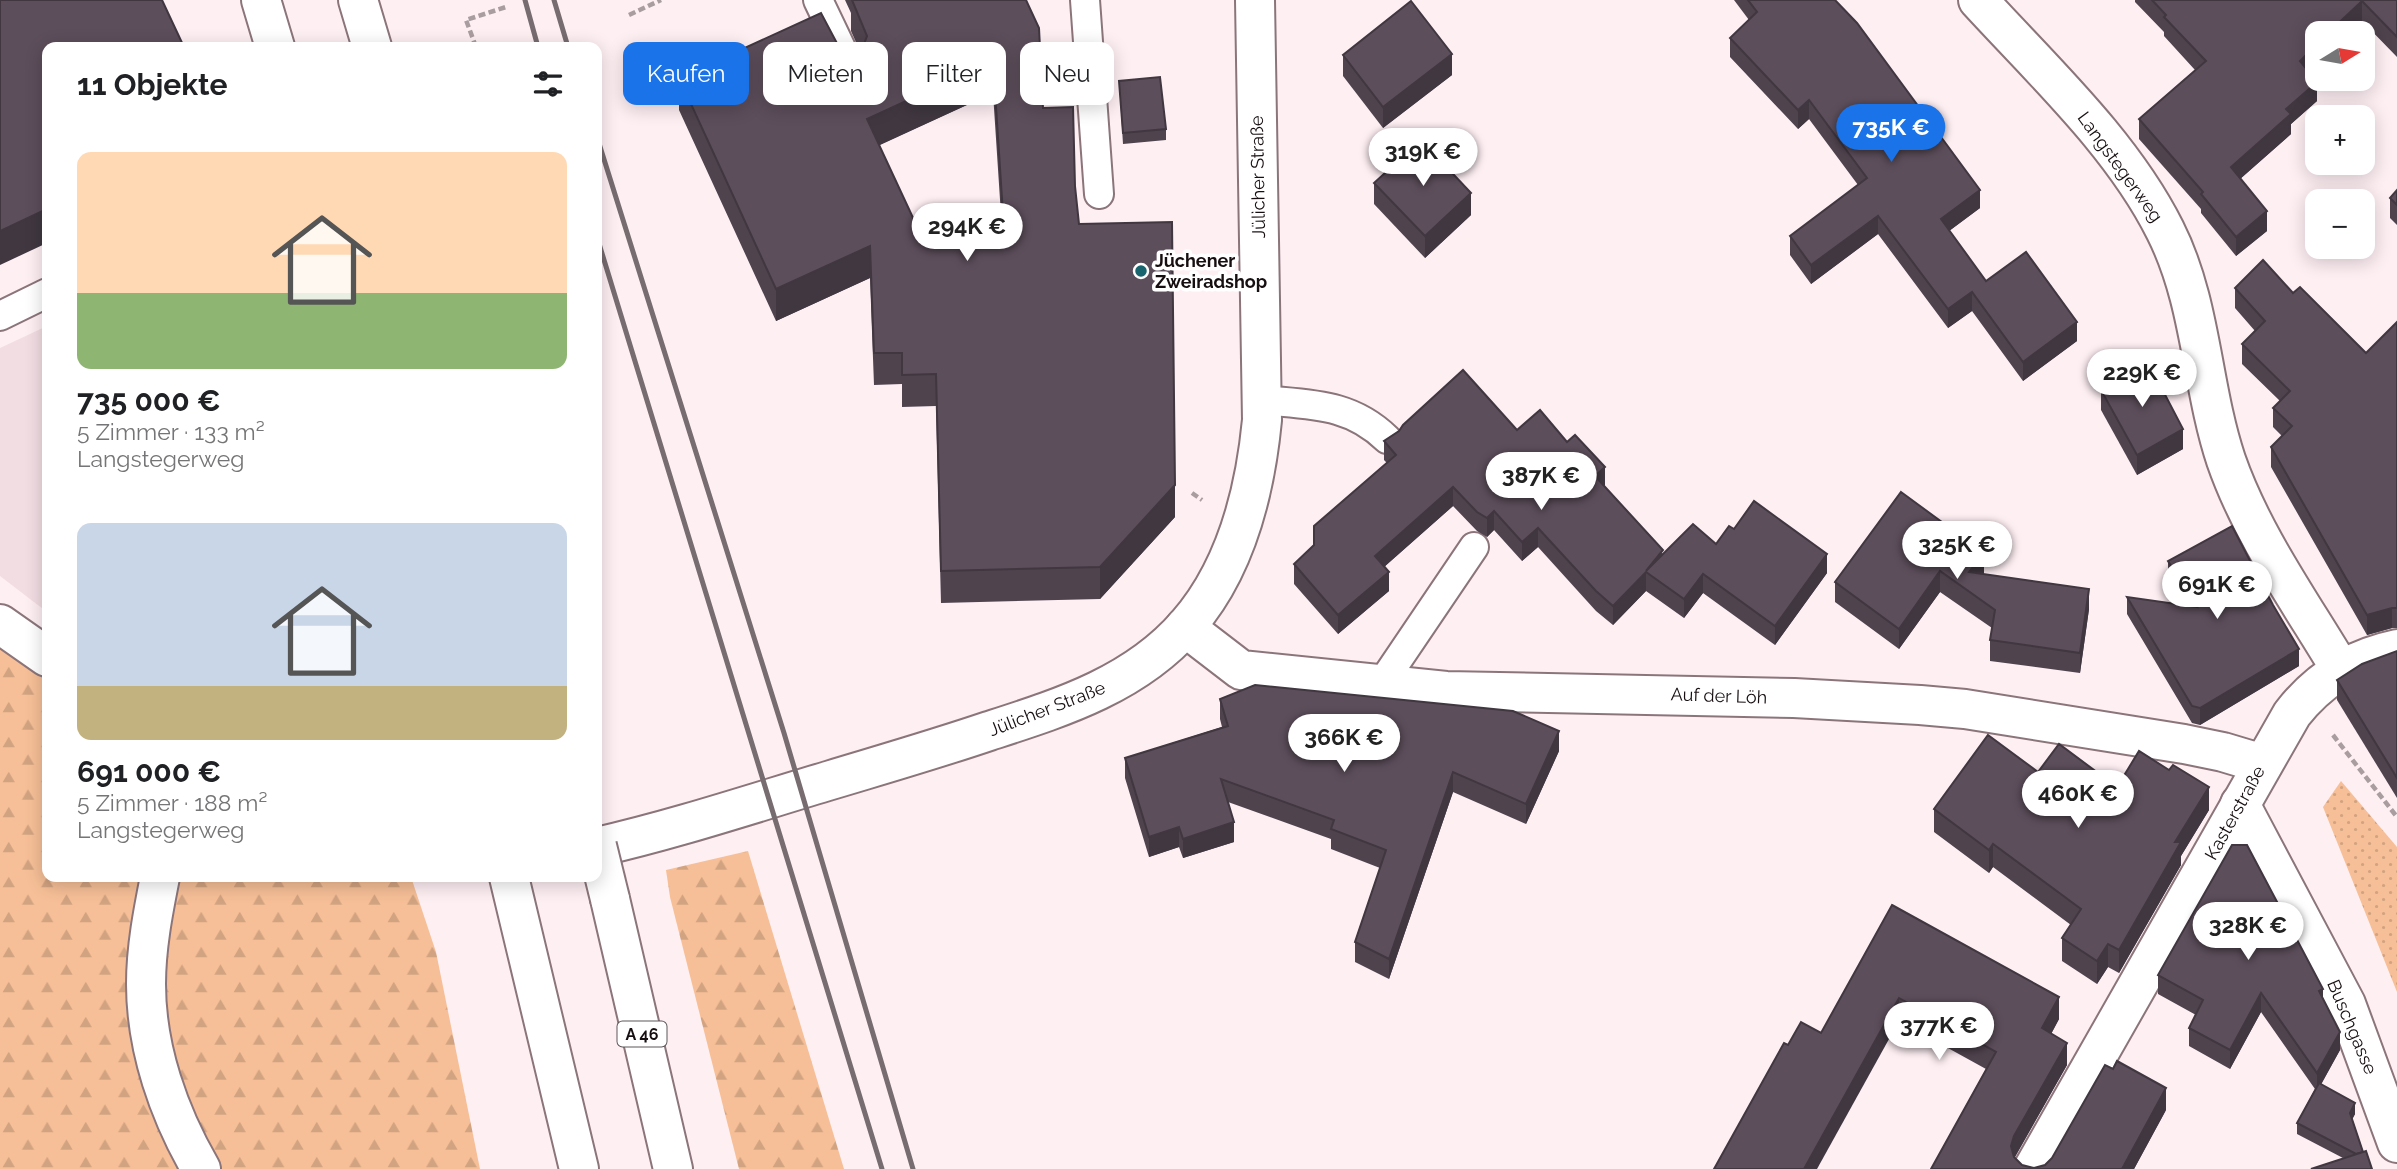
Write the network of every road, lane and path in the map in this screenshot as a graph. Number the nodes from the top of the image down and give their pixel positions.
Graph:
1 (261, 0) edge
2 (358, 0) edge
3 (661, 0) edge
4 (818, 0) edge
5 (1085, 0) edge
6 (1255, 0) edge
7 (1978, 0) edge
8 (506, 7) dead end
9 (628, 15) dead end
10 (274, 42) edge
11 (371, 42) edge
12 (474, 42) edge
13 (838, 42) edge
14 (1099, 194) dead end
15 (42, 295) edge
16 (0, 316) edge
17 (1262, 400) junction
18 (1387, 439) edge
19 (1474, 547) dead end
20 (0, 624) edge
21 (1185, 627) junction
22 (2397, 649) edge
23 (42, 653) edge
24 (2341, 670) junction
25 (1380, 685) junction
26 (2306, 697) junction
27 (2263, 764) junction
28 (2240, 804) junction
29 (2397, 817) edge
30 (602, 845) edge
31 (602, 866) edge
32 (159, 882) edge
33 (513, 894) edge
34 (2397, 1143) edge
35 (201, 1169) edge
36 (579, 1169) edge
37 (673, 1169) edge
38 (2033, 1169) edge

1 - 10 main road
2 - 11 main road
3 - 9 path
4 - 13 lane
5 - 14 lane
6 - 17 main road, Jülicher Straße
7 - 24 main road, Langstegerweg
8 - 12 path
15 - 16 lane
17 - 18 lane
17 - 21 main road, Jülicher Straße
19 - 25 lane
20 - 23 main road
21 - 25 main road, Auf der Löh
21 - 30 main road, Jülicher Straße
22 - 24 main road, Kasterstraße
24 - 26 main road, Kasterstraße
25 - 27 main road, Auf der Löh
26 - 27 main road, Kasterstraße
26 - 29 path
27 - 28 main road, Kasterstraße
28 - 34 main road, Buschgasse
28 - 38 main road, Kasterstraße
31 - 37 main road, A 46, bridge
32 - 35 main road
33 - 36 main road

